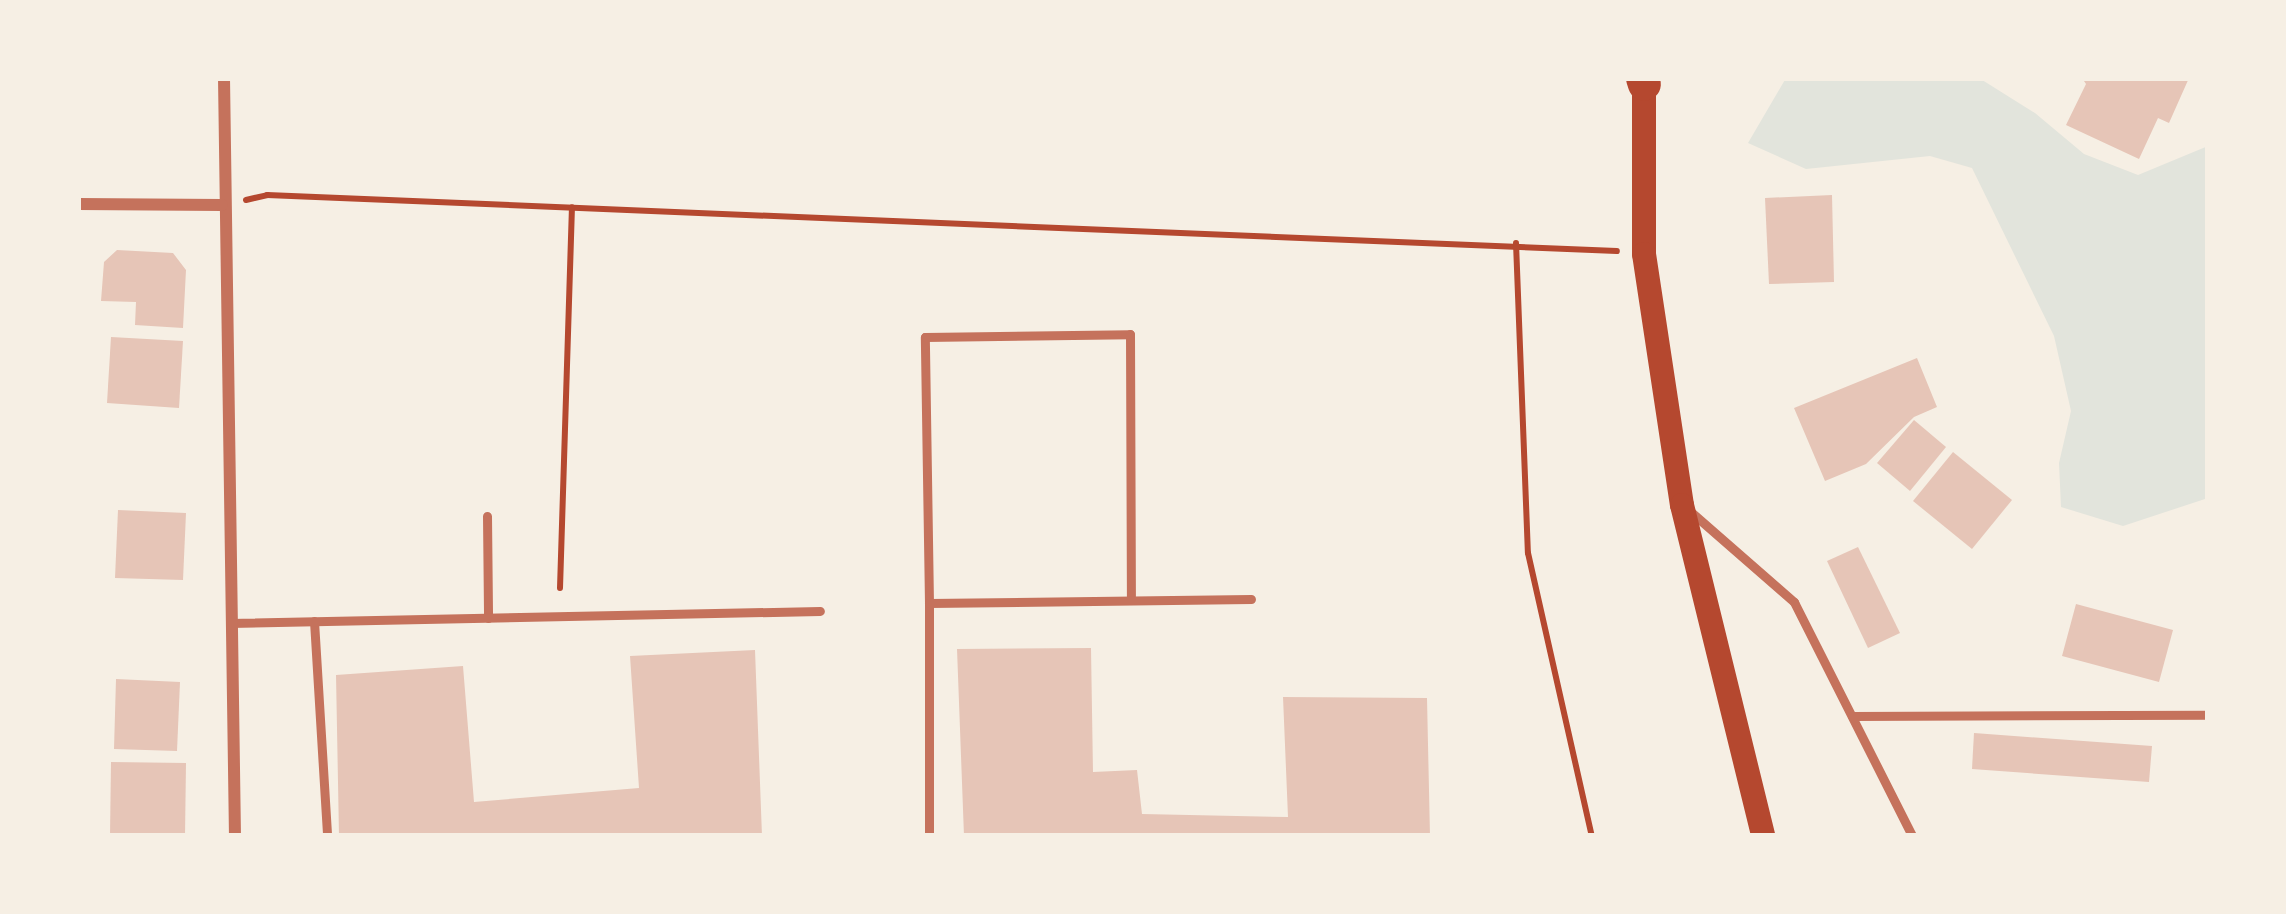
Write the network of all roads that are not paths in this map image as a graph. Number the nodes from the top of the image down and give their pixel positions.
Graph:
1 (224, 78) edge
2 (1643, 80) edge
3 (78, 204) edge
4 (222, 205) junction
5 (1682, 505) junction
6 (487, 516) dead end
7 (1251, 599) dead end
8 (1131, 600) junction
9 (929, 603) junction
10 (820, 611) dead end
11 (488, 618) junction
12 (314, 621) junction
13 (230, 623) junction
14 (2208, 715) edge
15 (1852, 716) junction
16 (235, 836) edge
17 (327, 836) edge
18 (929, 836) edge
19 (1763, 836) edge
20 (1912, 836) edge

1 - 4 street
2 - 5 main road
3 - 4 street
4 - 13 street
5 - 15 lane
5 - 19 main road
6 - 11 lane
7 - 8 lane
8 - 9 lane
8 - 9 lane
9 - 18 lane
10 - 11 lane
11 - 12 lane
12 - 13 lane
12 - 17 lane
13 - 16 street
14 - 15 lane
15 - 20 lane

